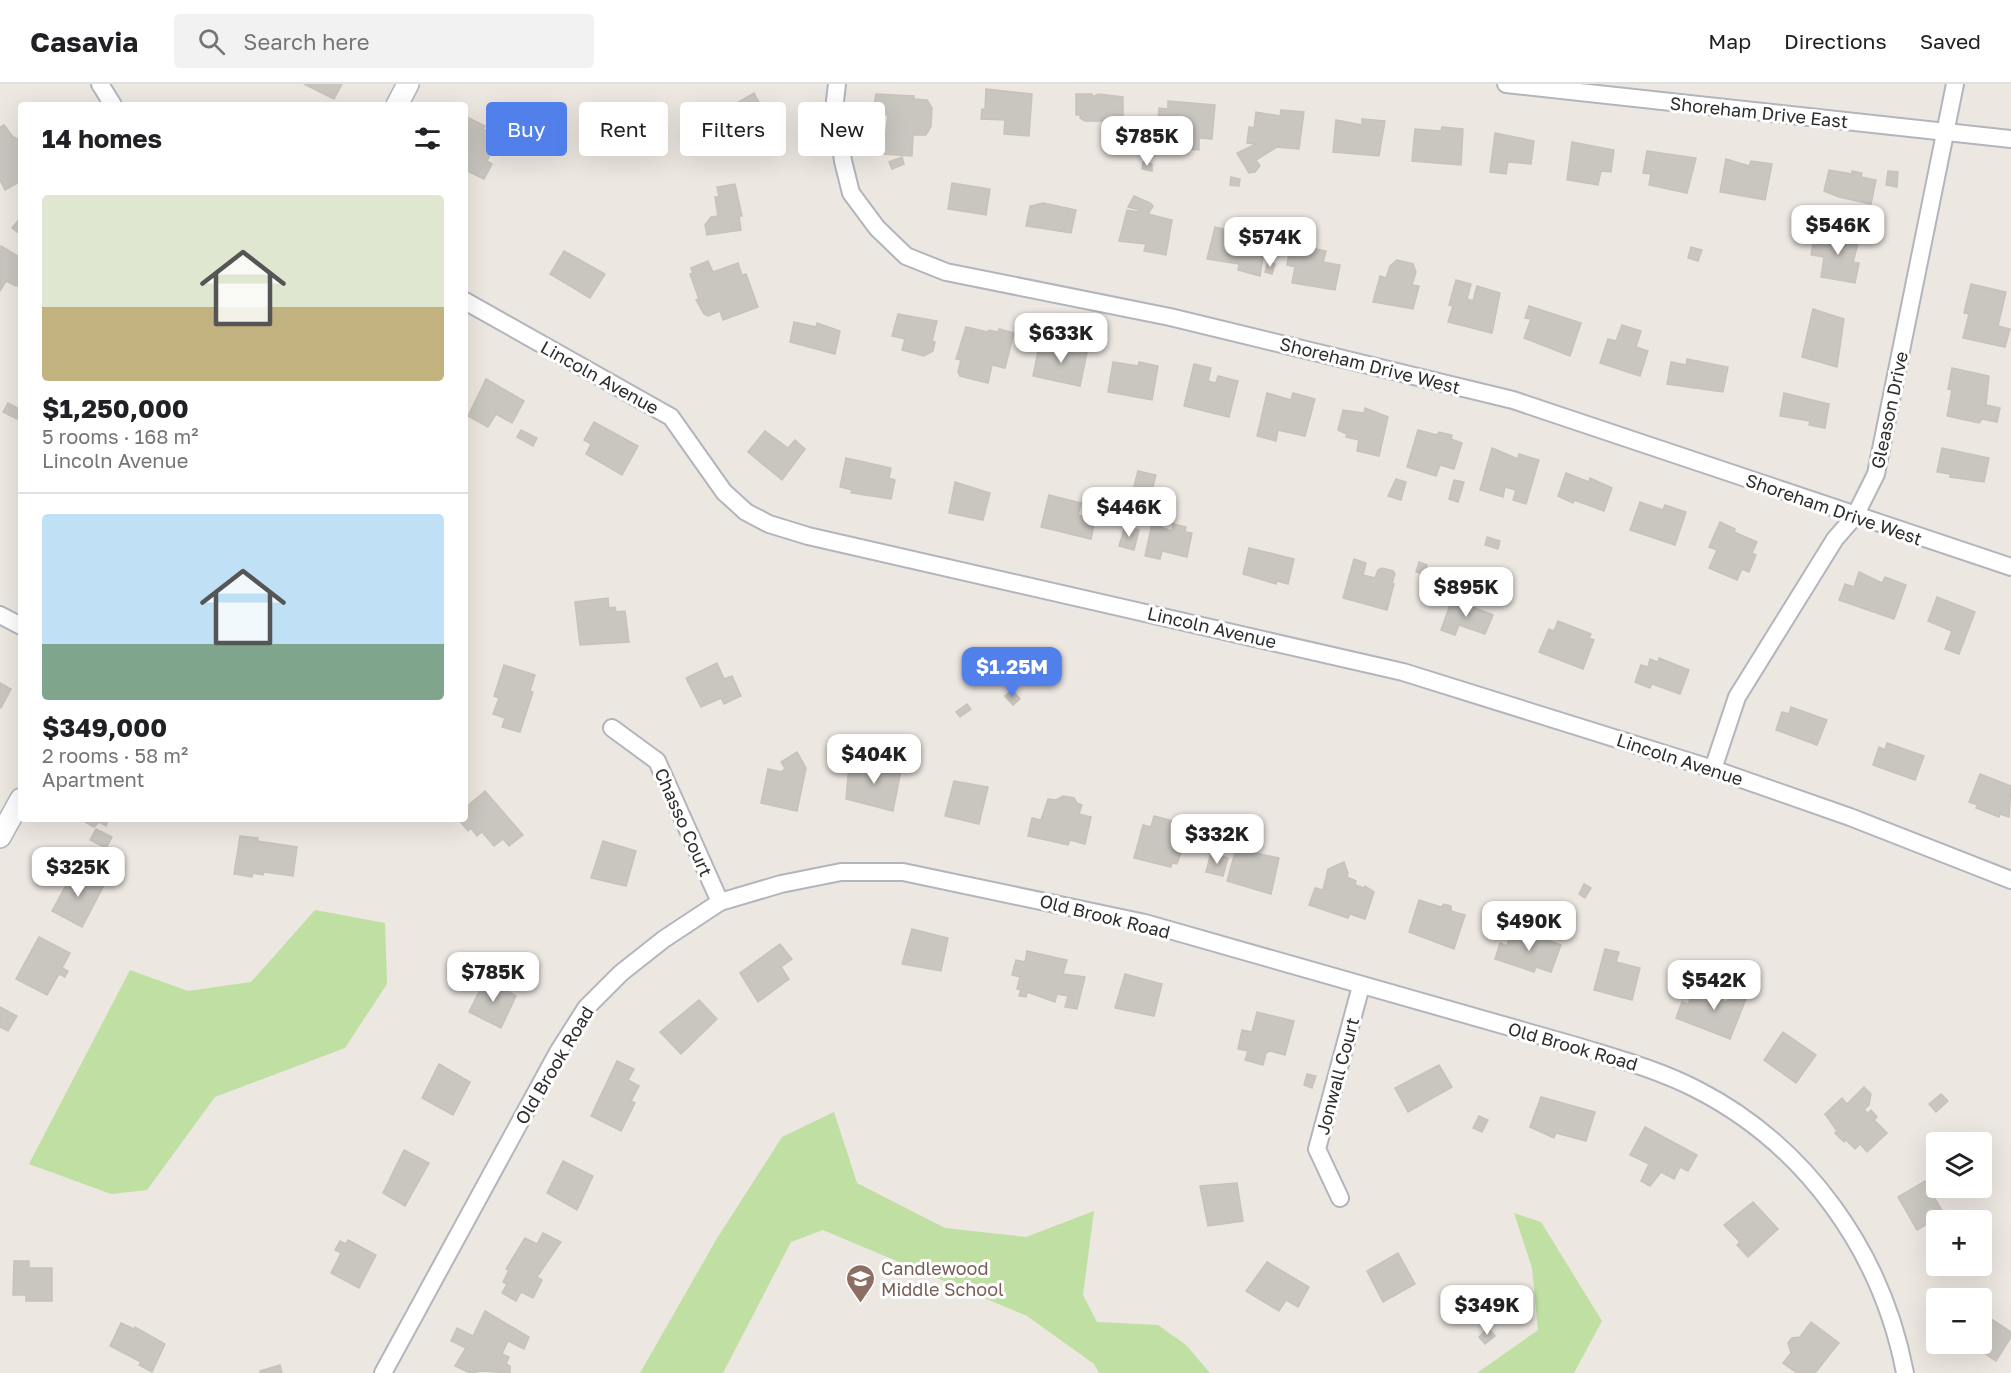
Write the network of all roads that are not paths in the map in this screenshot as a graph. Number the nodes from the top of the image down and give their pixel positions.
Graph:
1 (100, 84) edge
2 (408, 84) edge
3 (837, 84) edge
4 (1506, 84) edge
5 (1955, 84) edge
6 (111, 102) edge
7 (399, 102) edge
8 (1945, 133) junction
9 (2011, 139) edge
10 (468, 303) edge
11 (1855, 516) junction
12 (2011, 567) edge
13 (0, 615) edge
14 (18, 624) edge
15 (612, 728) dead end
16 (1713, 769) junction
17 (18, 804) edge
18 (0, 837) edge
19 (2011, 880) edge
20 (720, 902) junction
21 (1361, 986) junction
22 (1340, 1198) dead end
23 (383, 1373) edge
24 (1905, 1373) edge

1 - 6 street
2 - 7 street
3 - 11 street, Shoreham Drive West
4 - 8 street, Shoreham Drive East
5 - 8 street, Gleason Drive
8 - 9 street, Shoreham Drive East
8 - 11 street, Gleason Drive
10 - 16 street, Lincoln Avenue
11 - 12 street, Shoreham Drive West
11 - 16 street, Gleason Drive
13 - 14 street
15 - 20 street, Chasso Court
16 - 19 street, Lincoln Avenue
17 - 18 street
20 - 21 street, Old Brook Road
20 - 23 street, Old Brook Road
21 - 22 street, Jonwall Court
21 - 24 street, Old Brook Road

